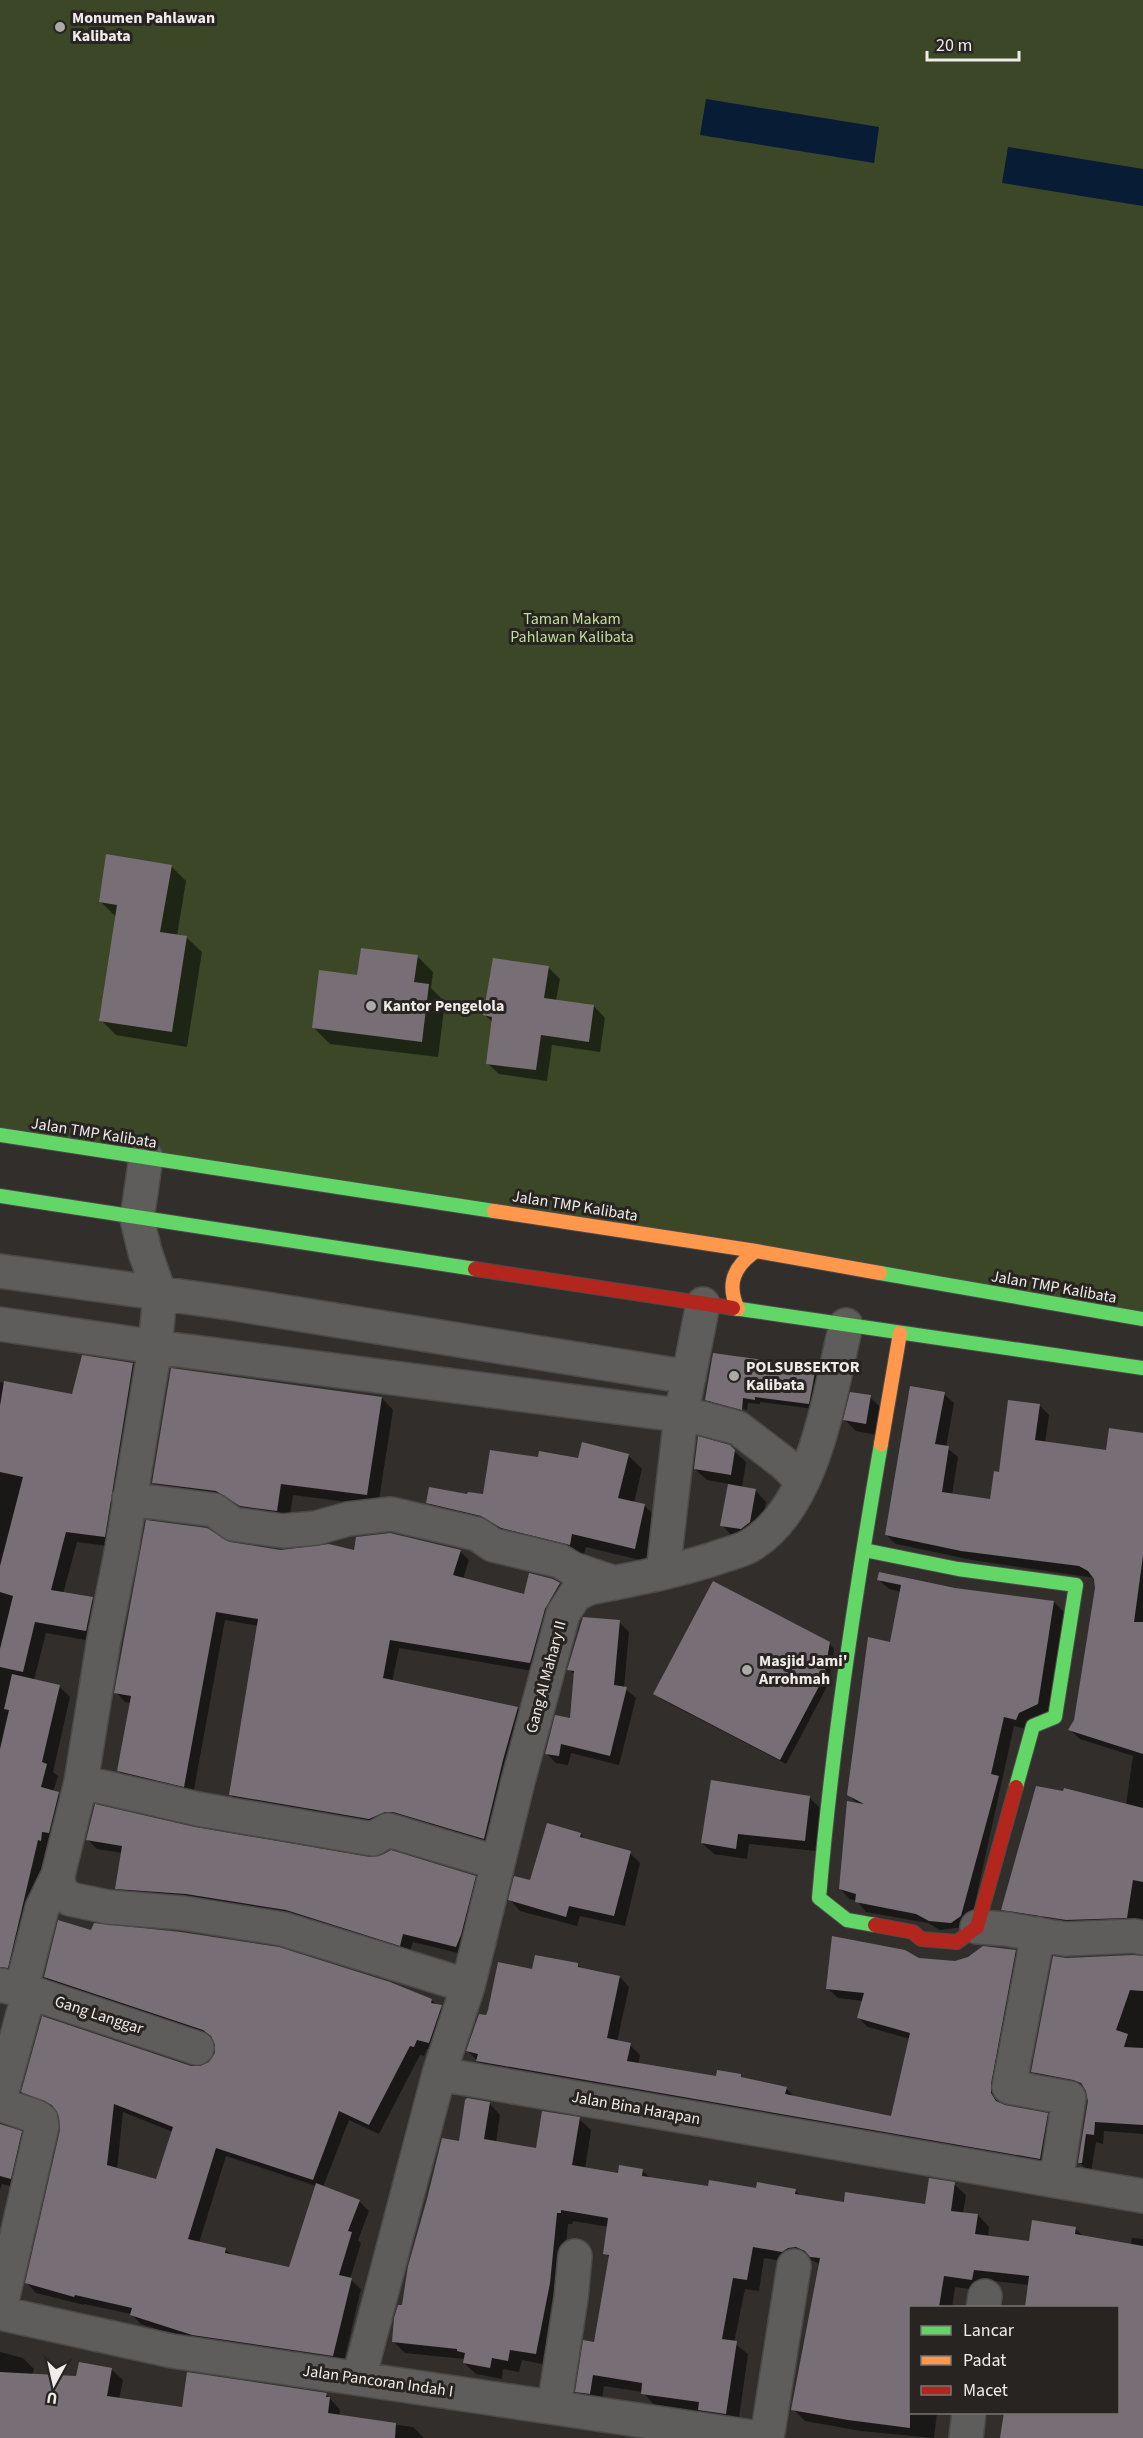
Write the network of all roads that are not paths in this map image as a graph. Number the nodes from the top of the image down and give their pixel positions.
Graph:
1 (0, 1135) edge
2 (146, 1157) junction
3 (0, 1196) edge
4 (137, 1219) junction
5 (756, 1251) junction
6 (0, 1271) edge
7 (160, 1295) junction
8 (703, 1304) junction
9 (738, 1309) junction
10 (1143, 1319) edge
11 (0, 1324) edge
12 (846, 1325) junction
13 (900, 1333) junction
14 (155, 1347) junction
15 (1143, 1368) edge
16 (688, 1377) junction
17 (681, 1416) junction
18 (802, 1481) junction
19 (129, 1499) junction
20 (864, 1551) junction
21 (663, 1572) junction
22 (615, 1583) junction
23 (81, 1782) junction
24 (498, 1863) junction
25 (58, 1875) junction
26 (977, 1927) junction
27 (1038, 1934) junction
28 (1143, 1938) edge
29 (468, 1986) junction
30 (17, 1989) edge
31 (197, 2048) dead end
32 (440, 2074) junction
33 (0, 2099) edge
34 (0, 2104) edge
35 (1056, 2181) junction
36 (1143, 2196) edge
37 (575, 2256) dead end
38 (794, 2266) dead end
39 (0, 2311) edge
40 (359, 2378) junction
41 (554, 2407) junction
42 (969, 2414) edge
43 (700, 2434) edge
44 (759, 2438) edge
45 (767, 2438) edge
46 (966, 2438) edge

1 - 2 main road, Jalan TMP Kalibata
2 - 4 street
2 - 5 main road, Jalan TMP Kalibata
3 - 4 main road
4 - 7 street
4 - 8 main road
5 - 9 main road
5 - 10 main road, Jalan TMP Kalibata
6 - 7 street
7 - 14 street
7 - 16 street
8 - 9 main road
8 - 16 street
9 - 12 main road
11 - 14 street
12 - 13 main road
12 - 18 street, Gang Al Mahary II
13 - 15 main road
13 - 20 main road
14 - 17 street
14 - 19 street
16 - 17 street
17 - 18 street
17 - 21 street
18 - 21 street, Gang Al Mahary II
19 - 22 street
19 - 23 street
20 - 26 main road
20 - 26 main road
21 - 22 street, Gang Al Mahary II
22 - 24 street, Gang Al Mahary II
23 - 24 street
23 - 25 street
24 - 29 street, Gang Al Mahary II
25 - 29 street
25 - 30 street
26 - 27 street
27 - 28 street
27 - 35 street
29 - 32 street, Gang Al Mahary II
30 - 31 street, Gang Langgar
30 - 33 street
32 - 35 street, Jalan Bina Harapan
32 - 40 street
34 - 39 street
35 - 36 street, Jalan Bina Harapan
37 - 41 street
38 - 45 street
39 - 40 street, Jalan Pancoran Indah I
40 - 41 street, Jalan Pancoran Indah I
41 - 43 street, Jalan Pancoran Indah I
42 - 46 street
43 - 44 street, Jalan Pancoran Indah I

